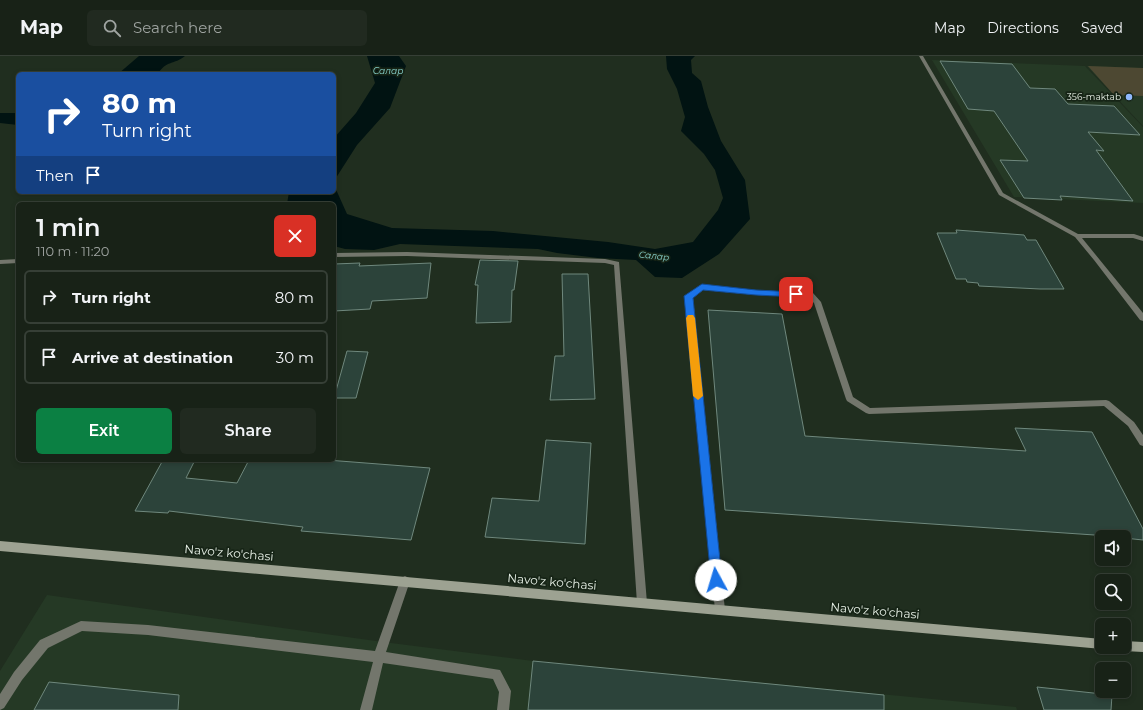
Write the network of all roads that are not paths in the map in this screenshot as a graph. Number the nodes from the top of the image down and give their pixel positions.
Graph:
1 (921, 56) edge
2 (1077, 236) junction
3 (1143, 239) edge
4 (336, 255) edge
5 (16, 261) edge
6 (0, 262) edge
7 (1143, 318) edge
8 (1143, 442) edge
9 (0, 546) edge
10 (405, 581) junction
11 (642, 603) junction
12 (720, 610) junction
13 (1095, 643) edge
14 (1131, 646) edge
15 (1143, 647) edge
16 (380, 657) junction
17 (0, 704) edge
18 (366, 710) edge
19 (503, 710) edge

1 - 2 street
2 - 3 street
2 - 7 street
4 - 11 street
5 - 6 street
8 - 12 street
9 - 10 street, Navo'z ko'chasi
10 - 11 street, Navo'z ko'chasi
10 - 16 street
11 - 12 street, Navo'z ko'chasi
12 - 13 street, Navo'z ko'chasi
14 - 15 street
16 - 17 street
16 - 18 street
16 - 19 street

